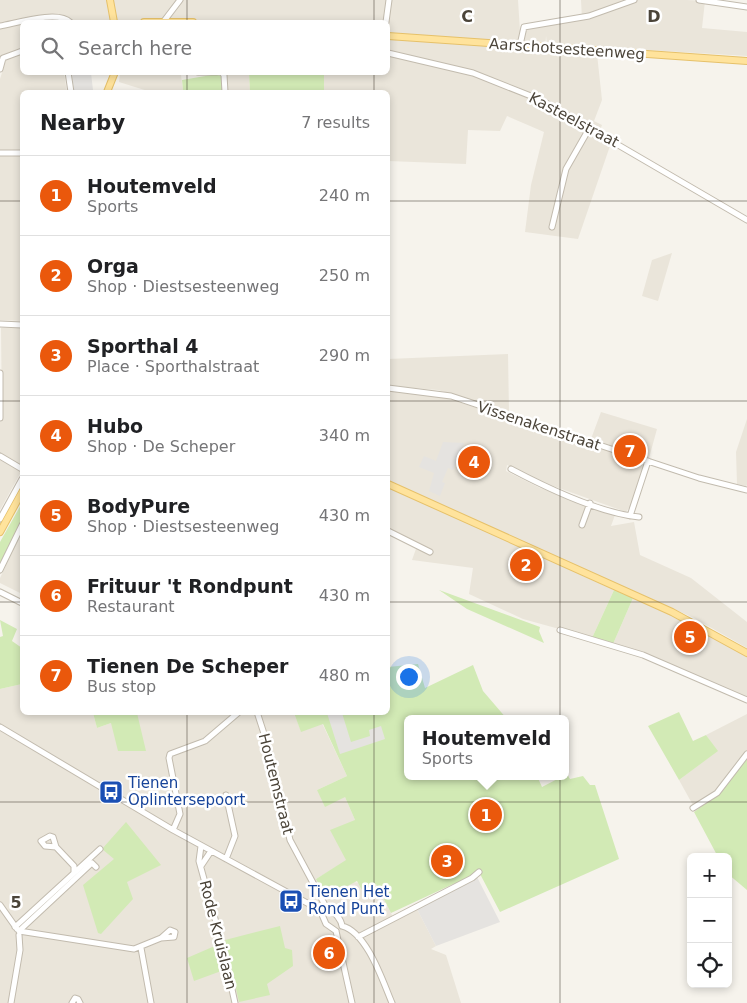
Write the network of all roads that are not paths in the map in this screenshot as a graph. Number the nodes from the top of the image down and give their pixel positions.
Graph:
1 (110, 0) edge
2 (180, 0) edge
3 (389, 0) edge
4 (634, 0) edge
5 (699, 0) edge
6 (747, 7) edge
7 (32, 20) edge
8 (68, 20) edge
9 (114, 20) edge
10 (165, 20) edge
11 (386, 20) edge
12 (20, 22) edge
13 (0, 26) edge
14 (390, 36) edge
15 (520, 45) junction
16 (20, 52) edge
17 (390, 53) edge
18 (2, 58) edge
19 (747, 61) edge
20 (0, 69) edge
21 (68, 75) edge
22 (114, 75) edge
23 (224, 75) edge
24 (71, 90) edge
25 (110, 90) edge
26 (225, 90) edge
27 (590, 127) junction
28 (0, 153) edge
29 (20, 153) edge
30 (747, 220) edge
31 (552, 227) dead end
32 (0, 324) edge
33 (20, 325) edge
34 (0, 373) edge
35 (390, 388) edge
36 (0, 418) edge
37 (0, 456) edge
38 (648, 461) junction
39 (20, 468) edge
40 (511, 469) dead end
41 (20, 483) edge
42 (390, 485) edge
43 (747, 490) edge
44 (20, 496) edge
45 (20, 502) edge
46 (590, 503) junction
47 (630, 516) junction
48 (639, 517) dead end
49 (0, 519) edge
50 (582, 526) dead end
51 (0, 532) edge
52 (390, 532) edge
53 (20, 535) edge
54 (0, 537) edge
55 (430, 552) dead end
56 (0, 570) edge
57 (0, 592) edge
58 (20, 602) edge
59 (560, 630) dead end
60 (747, 653) edge
61 (747, 700) edge
62 (235, 715) edge
63 (258, 715) edge
64 (0, 727) edge
65 (747, 754) edge
66 (226, 794) dead end
67 (693, 808) dead end
68 (173, 830) junction
69 (201, 846) junction
70 (56, 847) dead end
71 (100, 849) dead end
72 (210, 851) junction
73 (226, 859) junction
74 (201, 866) junction
75 (96, 867) dead end
76 (479, 872) dead end
77 (74, 873) junction
78 (0, 905) edge
79 (326, 907) junction
80 (320, 910) junction
81 (342, 926) junction
82 (18, 931) junction
83 (336, 931) junction
84 (358, 937) junction
85 (160, 938) dead end
86 (141, 948) junction
87 (11, 1003) edge
88 (72, 1003) edge
89 (80, 1003) edge
90 (151, 1003) edge
91 (235, 1003) edge
92 (352, 1003) edge
93 (392, 1003) edge

1 - 9 main road
2 - 10 street
3 - 11 street
4 - 15 street
5 - 6 street
7 - 8 street
12 - 13 street
14 - 15 main road, Aarschotsesteenweg
15 - 19 main road, Aarschotsesteenweg
16 - 18 street
17 - 27 street, Kasteelstraat
18 - 20 street
21 - 24 street
22 - 25 main road
23 - 26 street
27 - 30 street, Kasteelstraat
27 - 31 street
28 - 29 street
32 - 33 street
34 - 36 street
35 - 38 street, Vissenakenstraat
37 - 39 street
38 - 43 street, Vissenakenstraat
38 - 47 street
40 - 46 street
41 - 49 street
42 - 60 main road
44 - 51 main road
45 - 54 main road
46 - 47 street
46 - 50 street
47 - 48 street
52 - 55 street
53 - 56 street
57 - 58 street
59 - 61 street
62 - 68 street
63 - 79 street, Houtemstraat
64 - 68 street
65 - 67 street
66 - 73 street
68 - 69 street
69 - 72 street
69 - 74 street, Rode Kruislaan
70 - 77 street
71 - 77 street
72 - 73 street
72 - 74 street, Rode Kruislaan
73 - 80 street
74 - 91 street, Rode Kruislaan
75 - 82 street
76 - 84 street
77 - 82 street
78 - 82 street
79 - 80 street
79 - 81 street, Houtemstraat
80 - 83 street
81 - 83 street
81 - 84 street, Houtemstraat
82 - 86 street
82 - 87 street
83 - 92 street
84 - 93 street, Houtemstraat
85 - 86 street
86 - 90 street
88 - 89 street

